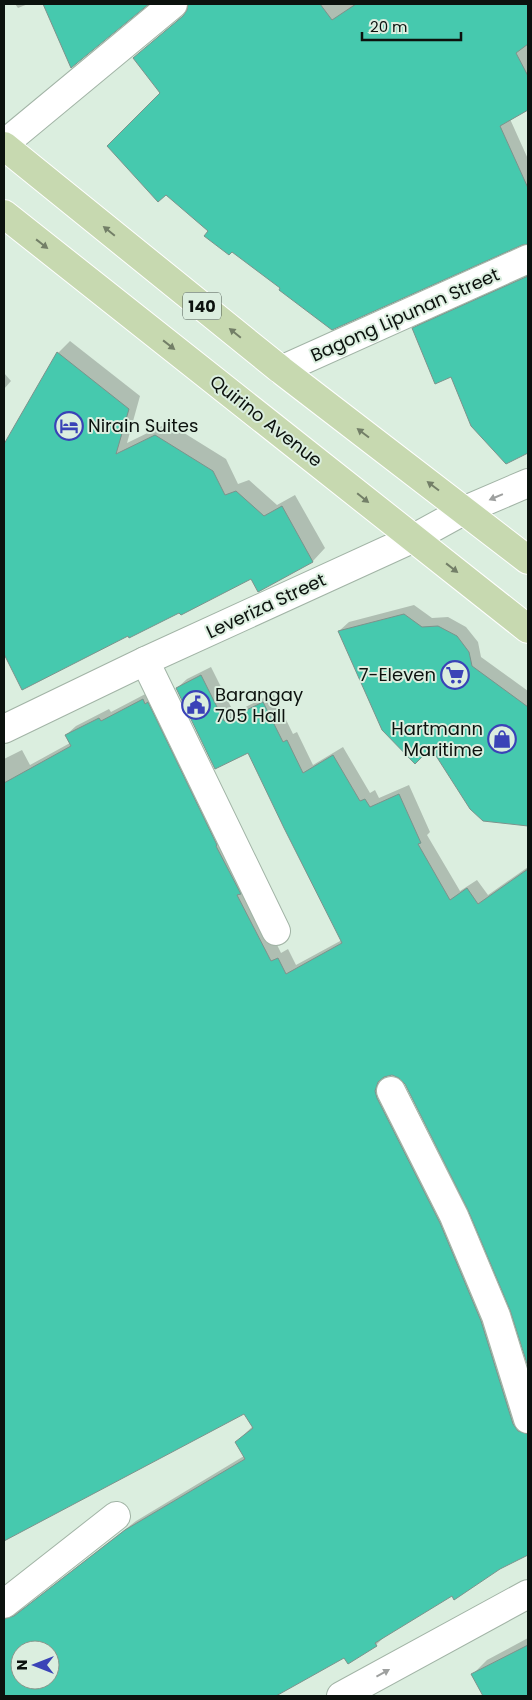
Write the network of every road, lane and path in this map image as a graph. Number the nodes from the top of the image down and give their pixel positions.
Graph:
1 (173, 4) edge
2 (4, 145) edge
3 (4, 214) edge
4 (528, 259) edge
5 (281, 370) junction
6 (528, 483) edge
7 (465, 510) junction
8 (414, 538) junction
9 (528, 560) edge
10 (528, 628) edge
11 (145, 661) junction
12 (4, 729) edge
13 (276, 931) dead end
14 (391, 1091) dead end
15 (528, 1419) edge
16 (116, 1516) dead end
17 (528, 1594) edge
18 (4, 1604) edge
19 (341, 1696) edge

1 - 2 street
5 -> 2 main road, 140
3 -> 8 main road, Quirino Avenue
4 - 5 street, Bagong Lipunan Street
7 -> 5 main road, 140
6 -> 7 street, Leveriza Street
7 - 8 street, Leveriza Street
7 - 9 main road, 140
8 -> 10 main road, Quirino Avenue
8 - 11 street, Leveriza Street
11 - 12 street, Leveriza Street
11 - 13 street
14 - 15 street
16 - 18 street
19 -> 17 street

